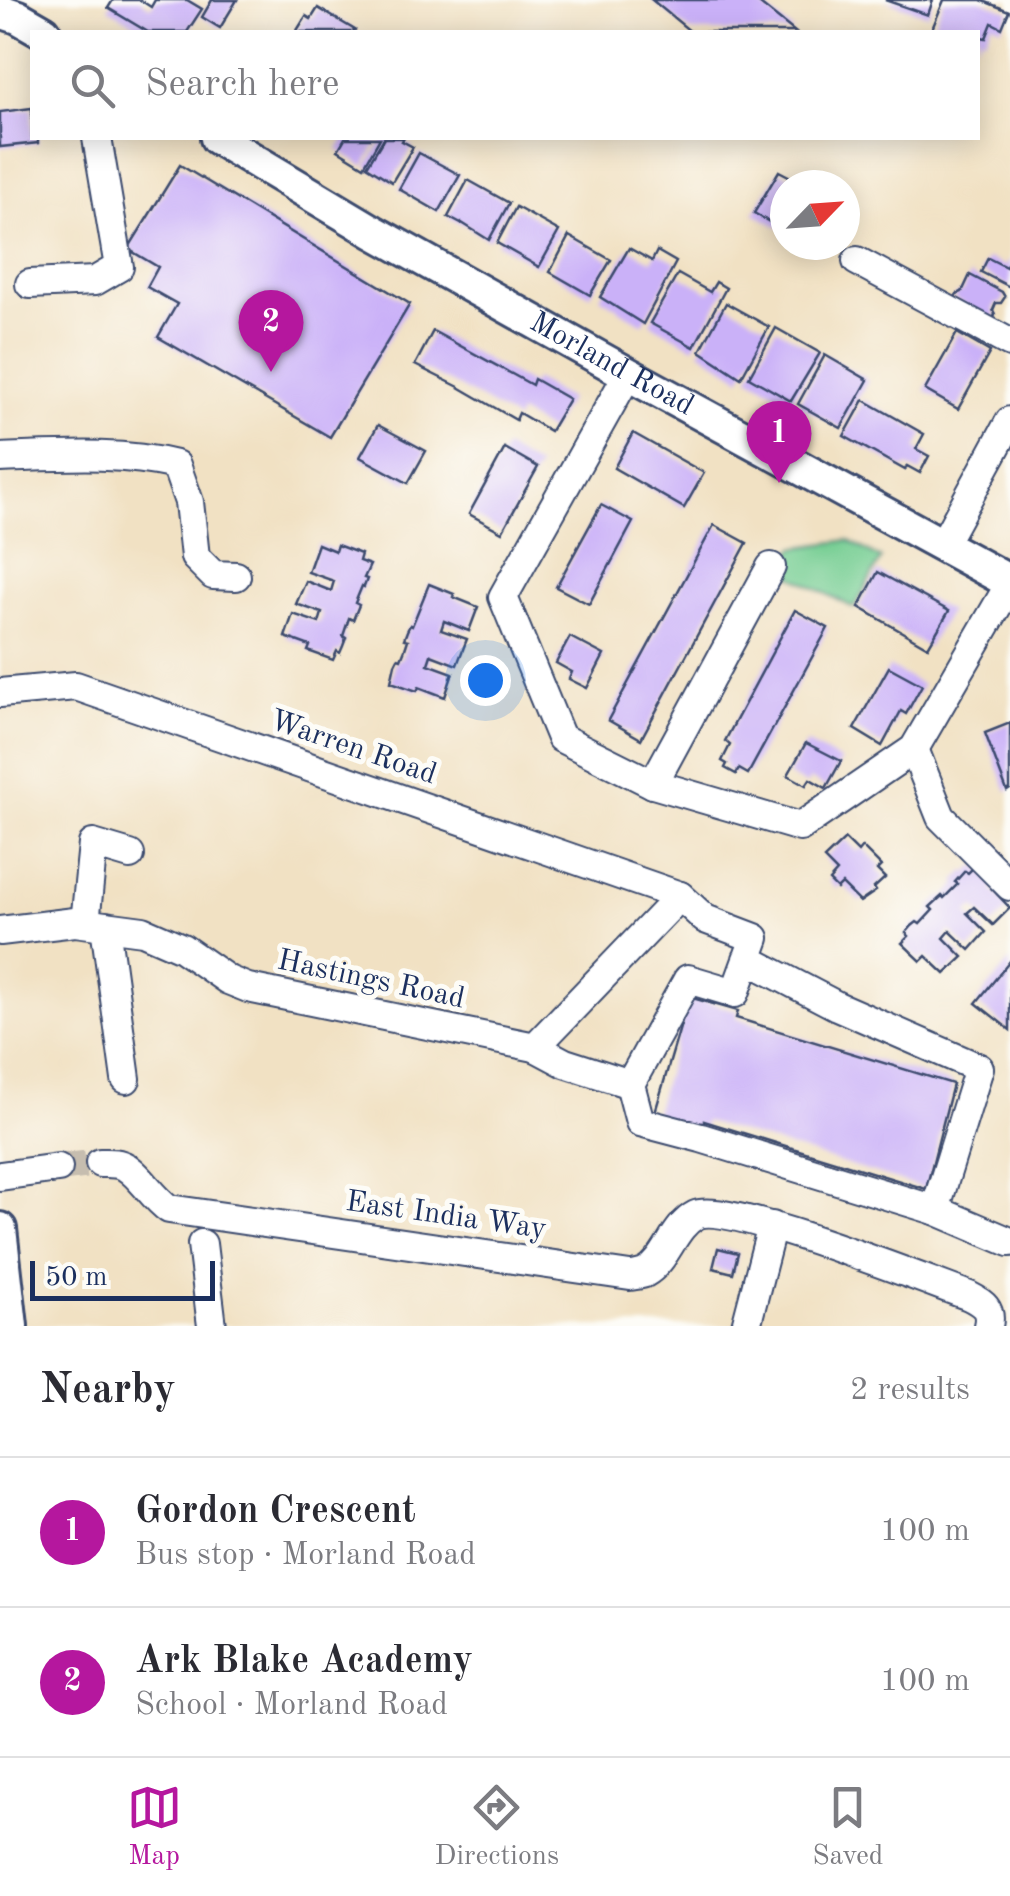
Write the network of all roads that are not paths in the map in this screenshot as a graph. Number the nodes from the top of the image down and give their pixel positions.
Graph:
1 (97, 140) edge
2 (220, 140) edge
3 (857, 261) dead end
4 (30, 284) dead end
5 (1010, 344) edge
6 (628, 374) junction
7 (1010, 421) edge
8 (0, 458) edge
9 (943, 544) junction
10 (771, 567) dead end
11 (236, 576) dead end
12 (1010, 583) edge
13 (0, 693) edge
14 (914, 749) junction
15 (653, 784) junction
16 (130, 855) dead end
17 (1010, 886) edge
18 (680, 896) junction
19 (95, 924) junction
20 (0, 931) edge
21 (747, 959) junction
22 (535, 1046) junction
23 (126, 1080) dead end
24 (630, 1084) junction
25 (100, 1163) tunnel mouth
26 (58, 1168) tunnel mouth
27 (0, 1176) edge
28 (934, 1210) junction
29 (772, 1226) junction
30 (0, 1229) edge
31 (1010, 1242) edge
32 (202, 1244) dead end
33 (11, 1326) edge
34 (212, 1326) edge
35 (746, 1326) edge
36 (988, 1326) edge

1 - 4 street
2 - 6 main road, Morland Road
3 - 5 street
6 - 9 main road, Morland Road
6 - 15 street
7 - 9 street
8 - 11 street
9 - 12 main road, Morland Road
10 - 15 street
12 - 14 street
13 - 18 street, Warren Road
14 - 15 street
14 - 17 street
16 - 19 street
18 - 21 street, Warren Road
18 - 22 street
19 - 20 street, Hastings Road
19 - 22 street, Hastings Road
19 - 23 street
21 - 24 street
21 - 28 street
22 - 24 street, Hastings Road
24 - 28 street
25 - 29 street, East India Way
26 - 27 street
28 - 31 street
29 - 35 street
29 - 36 street, East India Way
30 - 33 main road
32 - 34 street

